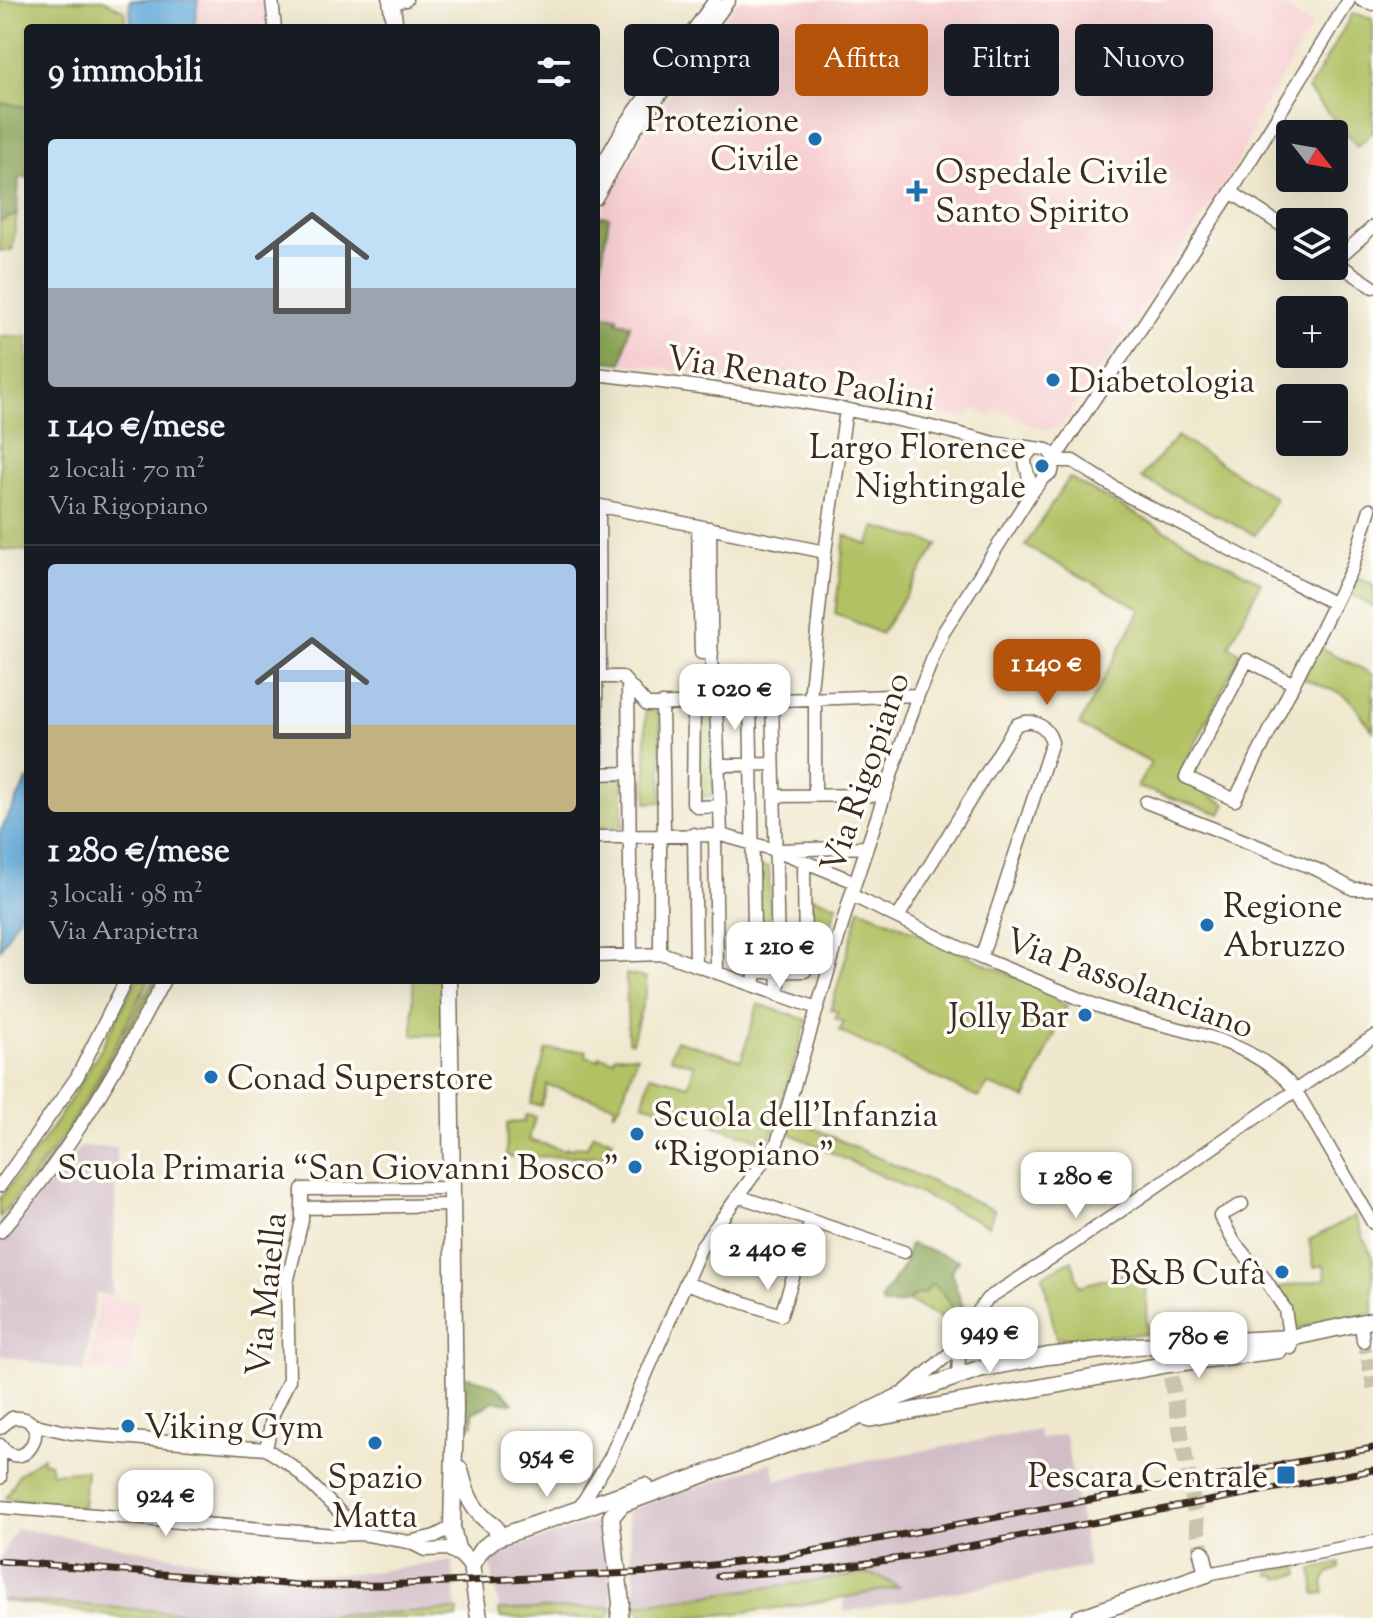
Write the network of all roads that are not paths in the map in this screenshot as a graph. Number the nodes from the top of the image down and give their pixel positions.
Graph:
1 (272, 0) edge
2 (715, 0) edge
3 (729, 0) edge
4 (1349, 0) edge
5 (1361, 0) edge
6 (397, 1) edge
7 (1373, 4) edge
8 (275, 24) edge
9 (395, 24) edge
10 (600, 168) edge
11 (600, 191) edge
12 (1231, 192) junction
13 (1276, 222) edge
14 (1373, 227) edge
15 (1348, 249) edge
16 (1348, 270) edge
17 (1373, 287) edge
18 (600, 375) edge
19 (846, 410) junction
20 (1074, 427) junction
21 (996, 443) junction
22 (1038, 449) junction
23 (1061, 461) junction
24 (1026, 469) junction
25 (1043, 478) junction
26 (1030, 495) junction
27 (600, 506) edge
28 (1370, 509) dead end
29 (704, 527) junction
30 (825, 552) junction
31 (1333, 603) junction
32 (600, 677) edge
33 (628, 683) junction
34 (1294, 684) junction
35 (918, 695) junction
36 (750, 699) junction
37 (772, 699) junction
38 (812, 699) junction
39 (714, 701) junction
40 (694, 702) junction
41 (662, 704) junction
42 (773, 764) junction
43 (718, 765) junction
44 (751, 765) junction
45 (629, 773) junction
46 (600, 774) edge
47 (815, 795) junction
48 (884, 795) junction
49 (774, 796) junction
50 (1146, 802) dead end
51 (720, 806) junction
52 (694, 834) junction
53 (629, 835) junction
54 (662, 835) junction
55 (718, 835) junction
56 (600, 837) edge
57 (753, 843) junction
58 (867, 847) junction
59 (776, 850) junction
60 (804, 863) junction
61 (853, 888) junction
62 (1373, 889) edge
63 (898, 917) junction
64 (660, 954) junction
65 (631, 955) junction
66 (600, 956) edge
67 (981, 958) junction
68 (696, 965) junction
69 (755, 972) junction
70 (778, 972) junction
71 (717, 973) junction
72 (124, 984) edge
73 (162, 984) edge
74 (449, 984) edge
75 (755, 986) junction
76 (779, 995) junction
77 (817, 1008) junction
78 (1373, 1037) edge
79 (1296, 1091) junction
80 (0, 1186) edge
81 (452, 1188) junction
82 (738, 1196) junction
83 (1242, 1204) dead end
84 (452, 1205) junction
85 (303, 1208) junction
86 (811, 1221) junction
87 (1373, 1223) edge
88 (0, 1232) edge
89 (904, 1252) dead end
90 (685, 1283) junction
91 (971, 1323) junction
92 (1366, 1330) edge
93 (1291, 1343) junction
94 (1153, 1345) junction
95 (1170, 1370) junction
96 (958, 1375) junction
97 (936, 1384) junction
98 (898, 1397) junction
99 (968, 1399) junction
100 (940, 1404) junction
101 (2, 1423) edge
102 (31, 1424) junction
103 (843, 1424) junction
104 (0, 1445) edge
105 (266, 1449) junction
106 (0, 1451) edge
107 (455, 1453) junction
108 (21, 1455) junction
109 (721, 1468) junction
110 (1, 1475) edge
111 (0, 1507) edge
112 (578, 1510) junction
113 (340, 1516) junction
114 (611, 1517) junction
115 (452, 1527) junction
116 (495, 1532) junction
117 (362, 1534) junction
118 (335, 1535) junction
119 (409, 1542) junction
120 (1373, 1542) edge
121 (1202, 1553) tunnel mouth
122 (467, 1561) junction
123 (1207, 1574) junction
124 (623, 1613) edge
125 (479, 1618) edge
126 (1079, 1618) edge

1 - 8 street
2 - 10 street
3 - 11 street
4 - 12 street
5 - 7 street
6 - 9 main road
12 - 13 street
12 - 20 street
14 - 15 street
16 - 17 street
18 - 19 street, Via Renato Paolini
19 - 21 street, Via Renato Paolini
19 - 30 street
20 - 22 street
20 - 23 street
21 - 22 street, Via Renato Paolini
21 - 24 street, Via Renato Paolini
22 - 23 street
22 - 24 street
23 - 25 street
23 - 31 street
24 - 25 street
24 - 26 street
25 - 26 street, Via Rigopiano
26 - 35 street, Via Rigopiano
27 - 29 street
28 - 31 street
29 - 30 street
29 - 39 street
30 - 38 street
31 - 34 street
32 - 33 street
33 - 41 street
33 - 45 street
34 - 34 street
35 - 38 street
35 - 48 street, Via Rigopiano
36 - 37 street
36 - 39 street
36 - 44 street
37 - 38 street
37 - 42 street
38 - 47 street
39 - 40 street
39 - 43 street
40 - 41 street
40 - 51 street
41 - 54 street
42 - 44 street
42 - 49 street
43 - 44 street
43 - 51 street
44 - 57 street
45 - 46 street
45 - 53 street
47 - 48 street
47 - 49 street
48 - 58 street, Via Rigopiano
49 - 59 street
50 - 62 street
51 - 55 street
52 - 54 street, Via Passolanciano
52 - 55 street, Via Passolanciano
52 - 68 street
53 - 54 street, Via Passolanciano
53 - 56 street, Via Passolanciano
53 - 65 street
54 - 64 street
55 - 57 street, Via Passolanciano
55 - 71 street
57 - 59 street, Via Passolanciano
57 - 69 street
58 - 59 street, Via Passolanciano
58 - 61 street, Via Rigopiano
59 - 60 street, Via Passolanciano
59 - 70 street
60 - 61 street, Via Passolanciano
60 - 70 street
61 - 63 street, Via Passolanciano
61 - 77 street, Via Rigopiano
63 - 67 street, Via Passolanciano
63 - 67 street
64 - 65 street
64 - 68 street
65 - 66 street
67 - 79 street, Via Passolanciano
68 - 71 street
69 - 70 street
69 - 75 street
70 - 76 street
71 - 75 street
72 - 80 street
73 - 88 street
74 - 81 main road
75 - 76 street
76 - 77 street
77 - 82 street, Via Rigopiano
78 - 79 street
79 - 87 street, Via Passolanciano
79 - 91 street
81 - 84 main road
81 - 85 street, Via Maiella
82 - 86 street
82 - 90 street, Via Rigopiano
83 - 93 street
84 - 85 street
84 - 107 main road
85 - 105 street, Via Maiella
86 - 89 street
86 - 90 street
90 - 112 street, Via Rigopiano
91 - 96 street
91 - 98 street
92 - 93 main road
93 - 94 main road
93 - 95 main road
94 - 95 main road
94 - 96 main road
95 - 99 main road
96 - 97 main road
96 - 99 main road
97 - 98 main road
97 - 100 main road
98 - 103 main road
99 - 100 main road
100 - 103 main road
101 - 102 street
102 - 105 street
102 - 108 street
103 - 109 main road
104 - 108 street
105 - 113 street
106 - 110 street
107 - 115 main road
107 - 116 main road
108 - 110 street
109 - 112 main road
109 - 114 main road
111 - 118 street
112 - 114 main road
112 - 116 main road
113 - 117 street
113 - 118 street
114 - 124 main road
115 - 116 main road
115 - 119 street
115 - 122 main road
116 - 122 main road
117 - 118 street
117 - 119 street
119 - 122 street
120 - 123 street
121 - 123 main road
122 - 125 main road
123 - 126 main road

